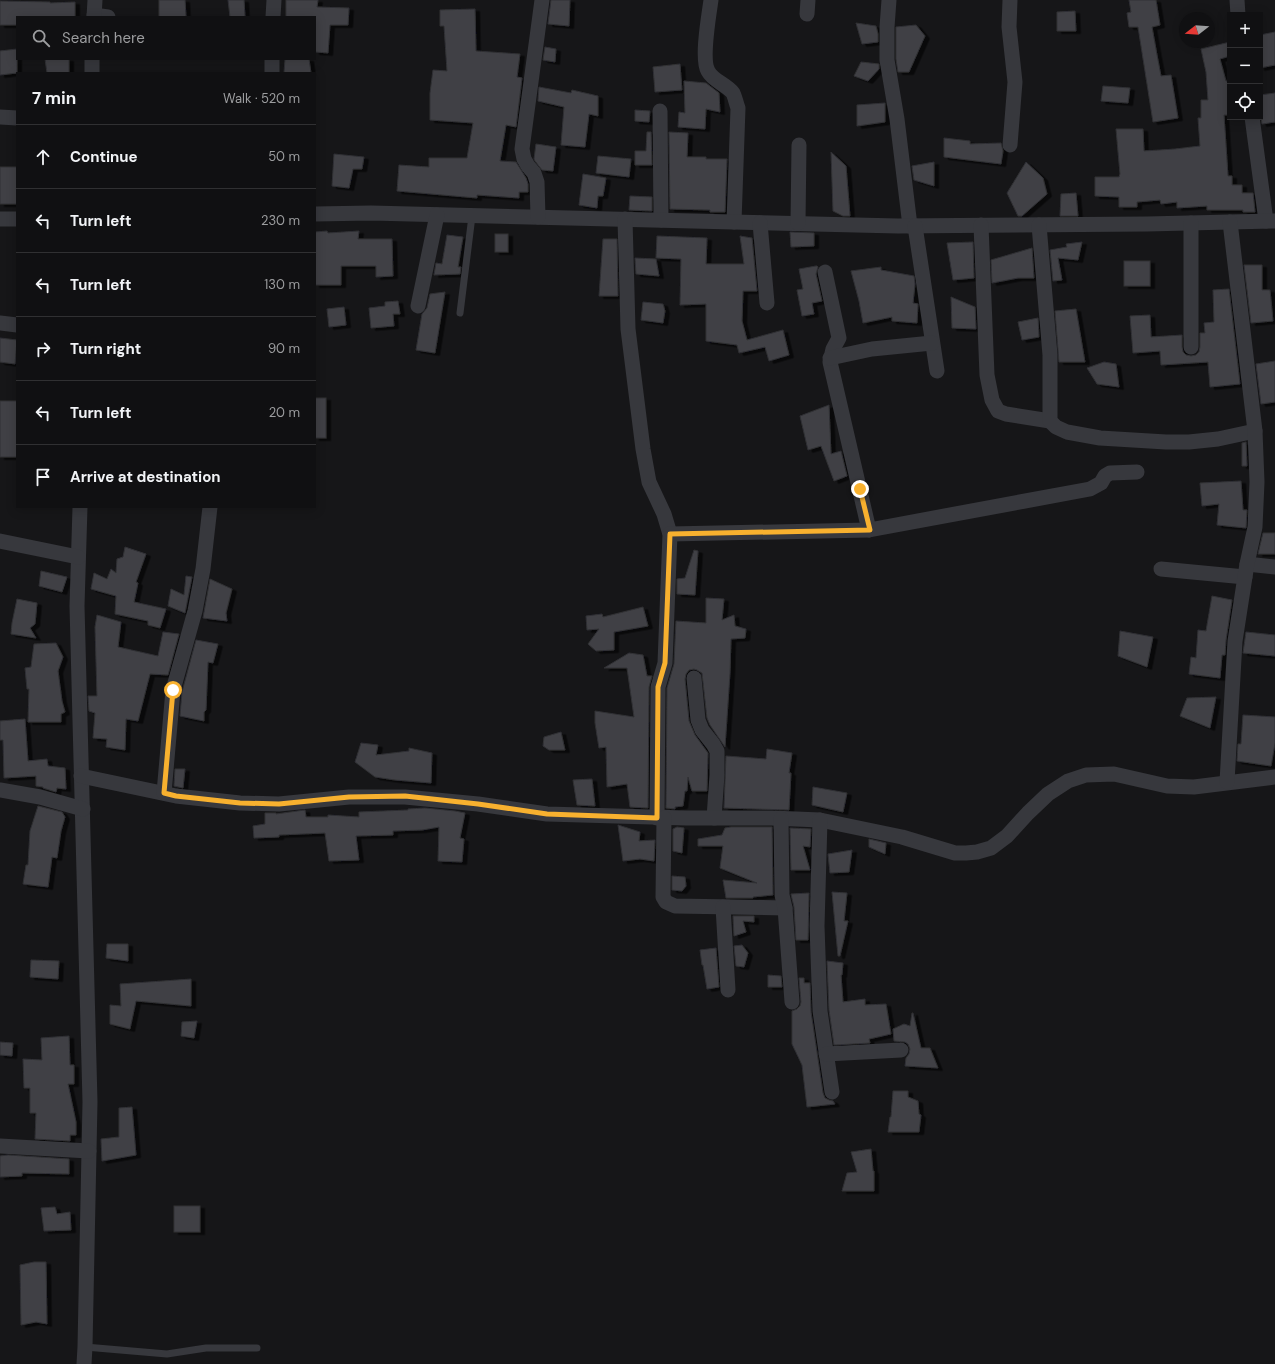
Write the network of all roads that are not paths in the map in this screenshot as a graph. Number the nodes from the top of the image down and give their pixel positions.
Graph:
1 (95, 0) edge
2 (274, 0) edge
3 (542, 0) edge
4 (711, 0) edge
5 (889, 0) edge
6 (1010, 0) edge
7 (1237, 0) edge
8 (1238, 12) edge
9 (99, 16) edge
10 (273, 16) edge
11 (92, 60) edge
12 (272, 60) edge
13 (92, 72) edge
14 (272, 72) edge
15 (660, 111) dead end
16 (0, 117) edge
17 (16, 118) edge
18 (1253, 120) edge
19 (799, 145) dead end
20 (1010, 146) dead end
21 (316, 214) edge
22 (437, 215) junction
23 (472, 216) junction
24 (538, 217) junction
25 (0, 219) edge
26 (16, 219) edge
27 (625, 219) junction
28 (661, 220) junction
29 (1270, 221) edge
30 (734, 222) junction
31 (1230, 222) junction
32 (760, 223) junction
33 (1191, 223) junction
34 (798, 224) junction
35 (981, 225) junction
36 (1039, 225) junction
37 (912, 226) junction
38 (825, 272) dead end
39 (768, 303) dead end
40 (418, 306) dead end
41 (460, 313) dead end
42 (0, 323) edge
43 (16, 325) edge
44 (932, 342) junction
45 (1191, 347) dead end
46 (830, 358) junction
47 (937, 371) dead end
48 (1050, 421) junction
49 (1255, 431) junction
50 (1138, 472) dead end
51 (80, 508) edge
52 (210, 508) edge
53 (870, 530) junction
54 (670, 534) junction
55 (0, 541) edge
56 (78, 557) junction
57 (1275, 567) edge
58 (1161, 569) dead end
59 (1246, 570) junction
60 (694, 678) dead end
61 (82, 776) junction
62 (1275, 777) edge
63 (1228, 782) junction
64 (0, 790) edge
65 (164, 793) junction
66 (83, 809) junction
67 (661, 818) junction
68 (714, 818) junction
69 (781, 819) junction
70 (820, 820) junction
71 (723, 907) junction
72 (785, 908) junction
73 (728, 990) dead end
74 (792, 1002) dead end
75 (901, 1050) dead end
76 (826, 1054) junction
77 (832, 1092) dead end
78 (0, 1146) edge
79 (89, 1151) junction
80 (85, 1347) junction
81 (257, 1348) dead end
82 (84, 1364) edge

1 - 9 street
2 - 10 street
3 - 24 street
4 - 30 street
5 - 37 street
6 - 20 street
7 - 8 street
11 - 13 street
12 - 14 street
15 - 28 street
16 - 17 street
18 - 29 street
19 - 34 street
21 - 22 street
22 - 23 street
22 - 40 street
23 - 24 street
23 - 41 lane
24 - 27 street
25 - 26 street
27 - 28 street
27 - 54 street
28 - 30 street
29 - 31 street
30 - 32 street
31 - 33 street
31 - 49 street
32 - 34 street
32 - 39 street
33 - 36 street
33 - 45 street
34 - 37 street
35 - 36 street
35 - 37 street
35 - 48 street
36 - 48 street
37 - 44 street
38 - 46 street
42 - 43 street
44 - 46 street
44 - 47 street
46 - 53 street
48 - 49 street
49 - 59 street
50 - 53 street
51 - 56 street
52 - 65 street
53 - 54 street
54 - 67 street
55 - 56 street
56 - 61 street
57 - 59 street
58 - 59 street
59 - 63 street
60 - 68 street
61 - 65 street
61 - 66 street
62 - 63 street
63 - 70 street
64 - 66 street
65 - 67 street
66 - 79 street
67 - 68 street
67 - 71 street
68 - 69 street
69 - 70 street
69 - 72 street
70 - 76 street
71 - 72 street
71 - 73 street
72 - 74 street
75 - 76 street
76 - 77 street
78 - 79 street
79 - 80 street
80 - 81 lane
80 - 82 street

